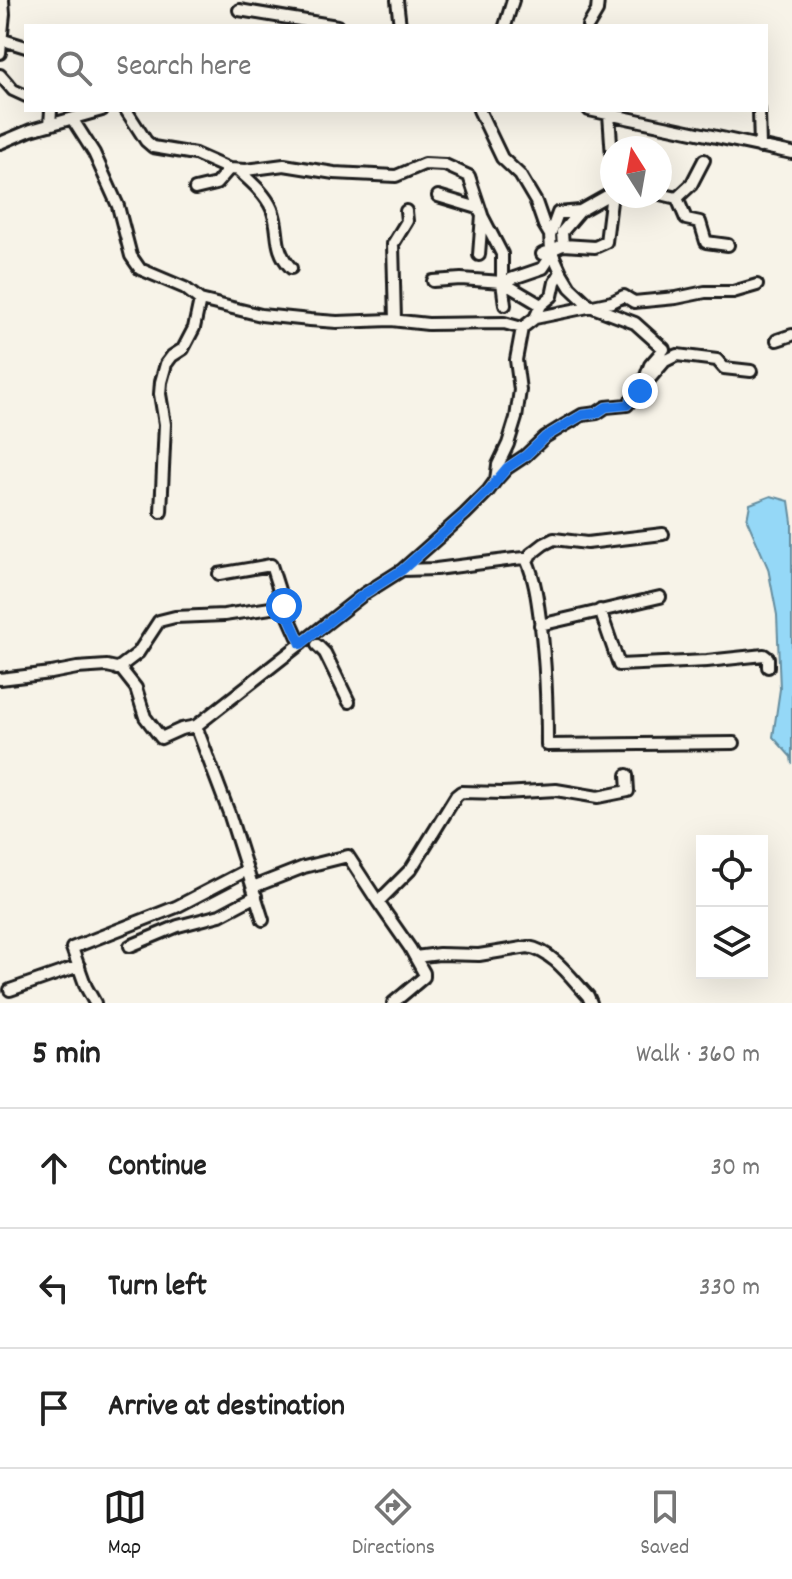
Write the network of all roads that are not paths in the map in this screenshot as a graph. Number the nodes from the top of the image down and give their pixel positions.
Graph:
1 (3, 0) edge
2 (397, 0) edge
3 (513, 0) edge
4 (598, 0) edge
5 (239, 10) dead end
6 (325, 24) edge
7 (400, 24) edge
8 (506, 24) edge
9 (589, 24) edge
10 (0, 39) edge
11 (24, 46) edge
12 (0, 53) edge
13 (0, 75) edge
14 (24, 95) edge
15 (51, 112) edge
16 (96, 112) edge
17 (127, 112) edge
18 (480, 112) edge
19 (599, 112) edge
20 (759, 112) edge
21 (609, 114) junction
22 (73, 120) junction
23 (50, 125) junction
24 (611, 136) edge
25 (0, 143) edge
26 (760, 147) junction
27 (792, 153) edge
28 (704, 160) dead end
29 (233, 170) junction
30 (195, 189) dead end
31 (438, 196) dead end
32 (672, 197) edge
33 (677, 198) junction
34 (600, 200) edge
35 (610, 208) edge
36 (406, 211) dead end
37 (580, 211) junction
38 (482, 215) junction
39 (550, 235) junction
40 (563, 245) junction
41 (728, 245) dead end
42 (549, 252) junction
43 (479, 255) dead end
44 (291, 268) dead end
45 (561, 272) junction
46 (433, 281) dead end
47 (502, 282) junction
48 (757, 285) dead end
49 (200, 300) junction
50 (505, 305) dead end
51 (541, 305) junction
52 (590, 306) junction
53 (535, 318) junction
54 (395, 320) junction
55 (522, 328) junction
56 (792, 335) edge
57 (777, 340) dead end
58 (751, 371) dead end
59 (640, 391) junction
60 (496, 480) junction
61 (161, 512) dead end
62 (663, 534) dead end
63 (527, 561) junction
64 (402, 570) junction
65 (219, 574) dead end
66 (660, 597) dead end
67 (284, 606) junction
68 (600, 610) junction
69 (540, 625) junction
70 (308, 642) junction
71 (768, 667) dead end
72 (117, 669) junction
73 (0, 679) edge
74 (349, 702) dead end
75 (196, 726) junction
76 (734, 743) dead end
77 (627, 775) dead end
78 (247, 870) junction
79 (254, 892) junction
80 (378, 902) junction
81 (263, 920) dead end
82 (130, 946) dead end
83 (415, 957) junction
84 (79, 966) junction
85 (10, 990) dead end
86 (95, 1003) edge
87 (393, 1003) edge
88 (591, 1003) edge

1 - 10 street
2 - 7 street
3 - 8 street
4 - 9 street
5 - 6 street
10 - 11 street
10 - 12 street
13 - 14 street
15 - 23 street
16 - 22 street
17 - 29 street
18 - 39 street
19 - 21 street
20 - 26 street
21 - 24 street
21 - 26 street
22 - 23 street
22 - 49 street
23 - 25 street
26 - 27 street
28 - 33 street
29 - 30 street
29 - 38 street
29 - 44 street
31 - 38 street
32 - 33 street
33 - 41 street
34 - 37 street
35 - 40 street
36 - 54 street
37 - 39 street
37 - 40 street
38 - 43 street
38 - 47 street
39 - 42 street
40 - 42 street
42 - 45 street
42 - 47 street
45 - 51 street
45 - 52 street
46 - 47 street
47 - 50 street
47 - 51 street
48 - 52 street
49 - 54 street
49 - 61 street
51 - 53 street
52 - 53 street
52 - 59 street
53 - 55 street
54 - 55 street
55 - 60 street
56 - 57 street
58 - 59 street
59 - 60 street
60 - 64 street
62 - 63 street
63 - 64 street
63 - 69 street
64 - 70 street
65 - 67 street
66 - 68 street
67 - 70 street
67 - 72 street
68 - 69 street
68 - 71 street
69 - 76 street
70 - 74 street
70 - 75 street
72 - 73 street
72 - 75 street
75 - 78 street
77 - 80 street
78 - 79 street
78 - 84 street
79 - 80 street
79 - 81 street
79 - 82 street
80 - 83 street
83 - 87 street
83 - 88 street
84 - 85 street
84 - 86 street

